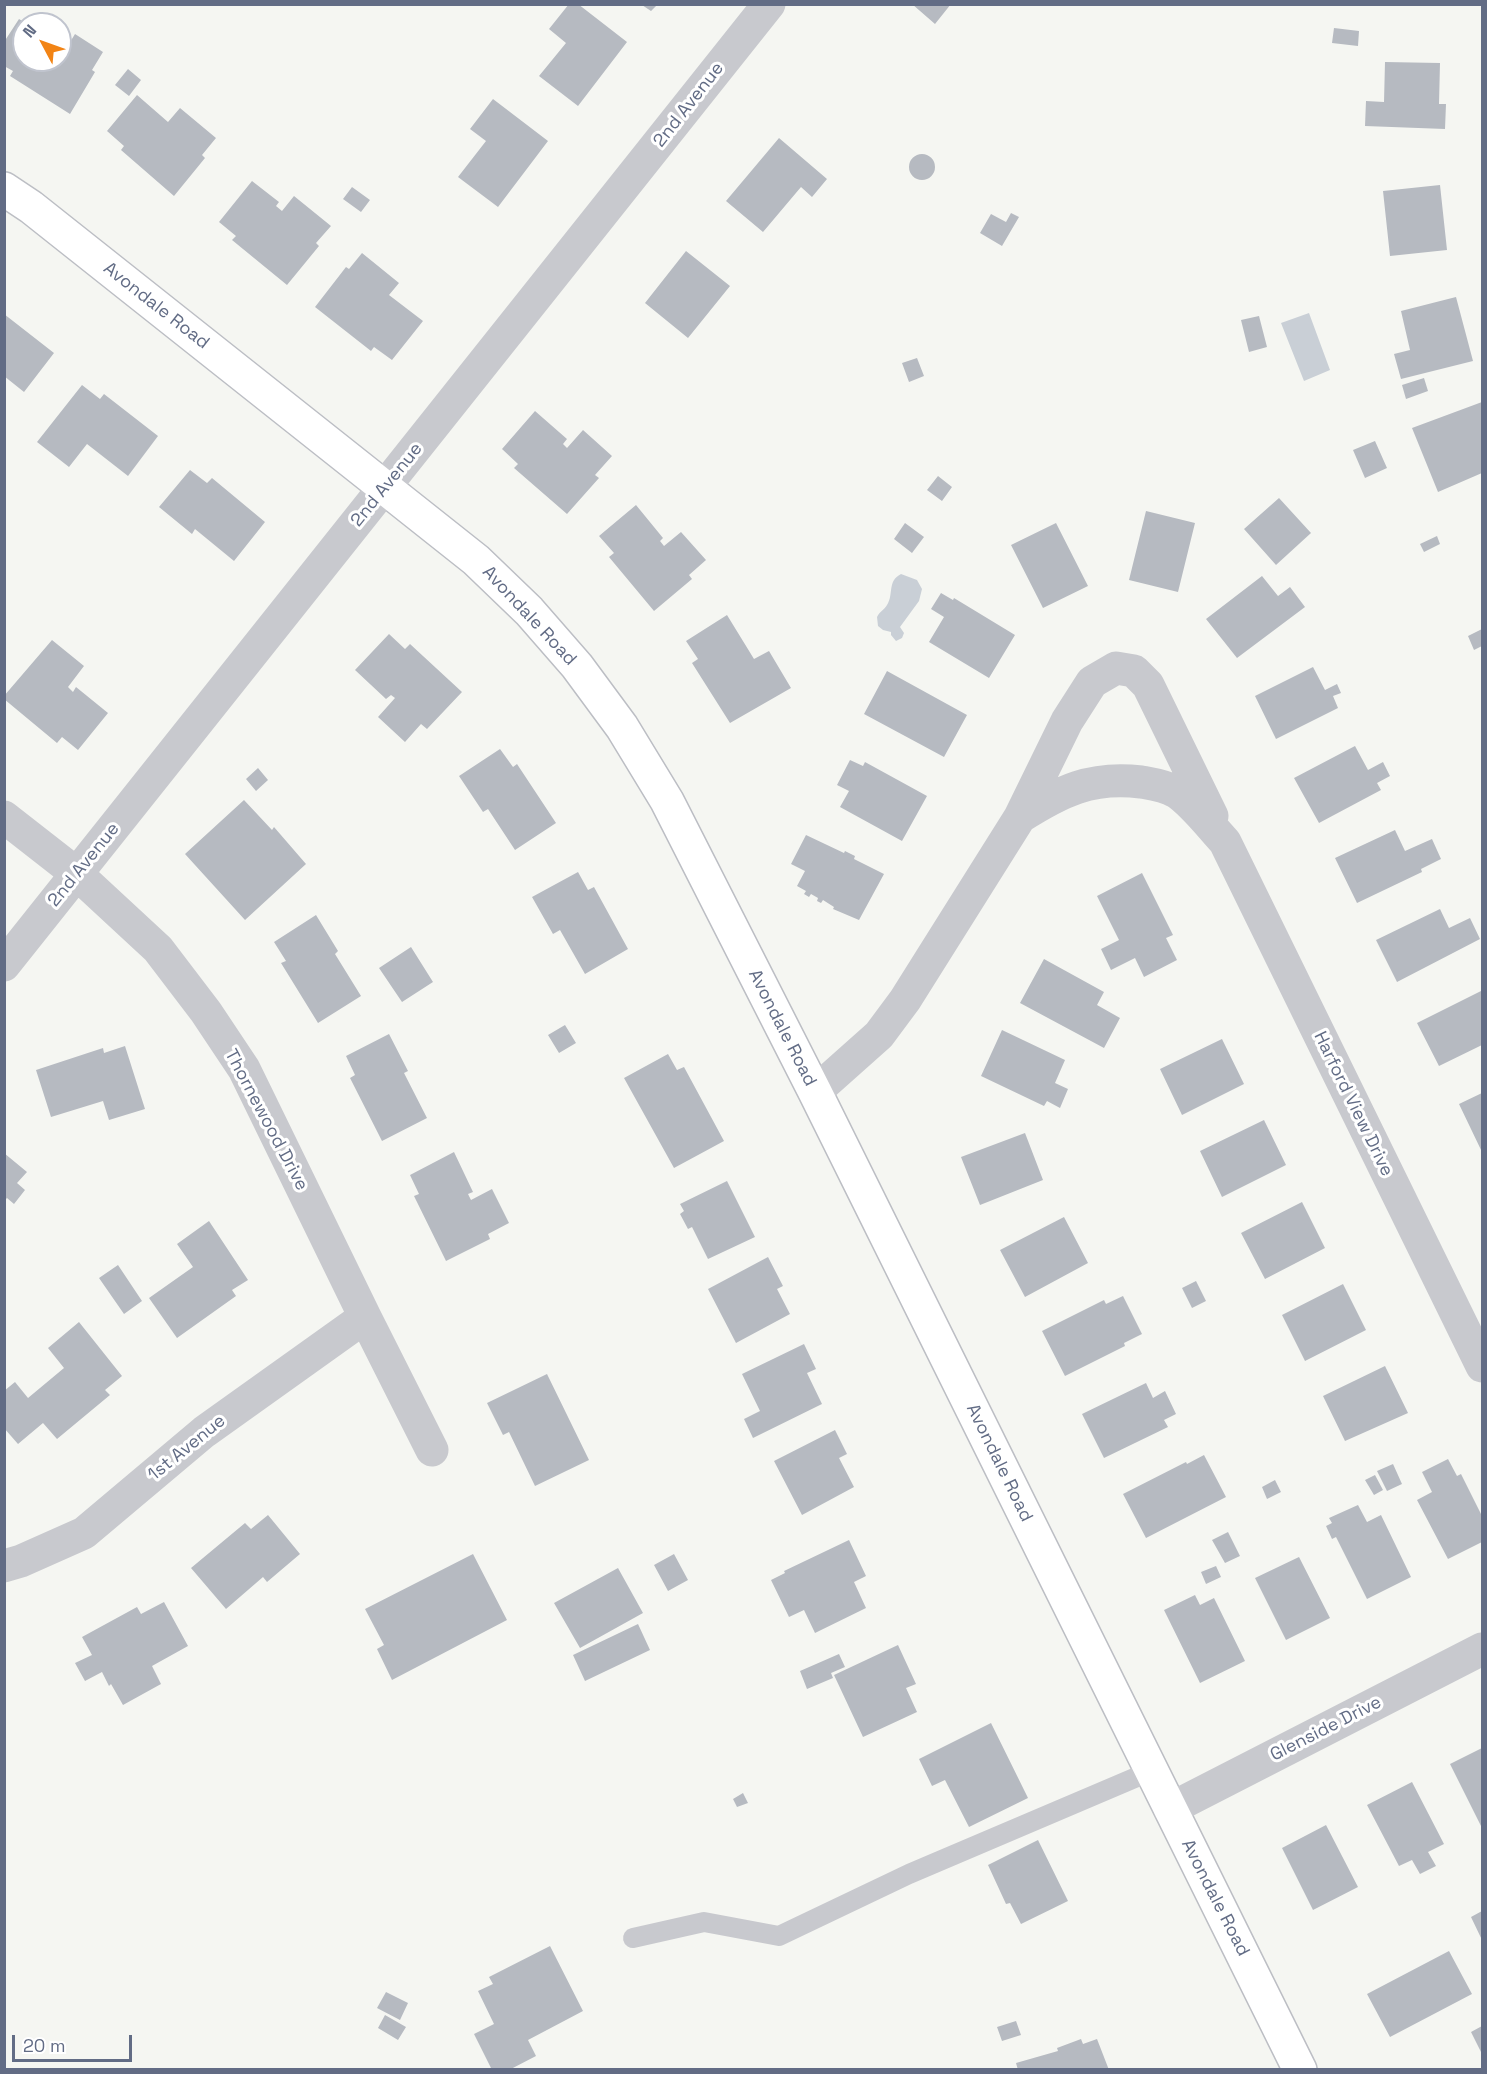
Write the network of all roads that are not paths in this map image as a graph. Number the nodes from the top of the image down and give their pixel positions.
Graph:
1 (769, 4) edge
2 (4, 189) edge
3 (386, 487) junction
4 (4, 817) edge
5 (1020, 817) junction
6 (1225, 842) junction
7 (77, 874) junction
8 (4, 965) edge
9 (815, 1092) junction
10 (365, 1317) junction
11 (1482, 1366) edge
12 (432, 1450) dead end
13 (4, 1566) edge
14 (1482, 1649) edge
15 (1150, 1771) junction
16 (1170, 1809) junction
17 (633, 1938) dead end
18 (1300, 2070) edge

1 - 3 street, 2nd Avenue
2 - 3 street, Avondale Road
3 - 7 street, 2nd Avenue
3 - 9 street, Avondale Road
4 - 7 street, Thornewood Drive
5 - 6 street, Harford View Drive
5 - 6 street, Harford View Drive
5 - 9 street, Harford View Drive
6 - 11 street, Harford View Drive
7 - 8 street, 2nd Avenue
7 - 10 street, Thornewood Drive
9 - 15 street, Avondale Road
10 - 12 street, Thornewood Drive
10 - 13 street, 1st Avenue
14 - 16 street, Glenside Drive
15 - 16 street, Avondale Road
15 - 17 lane
16 - 18 street, Avondale Road

